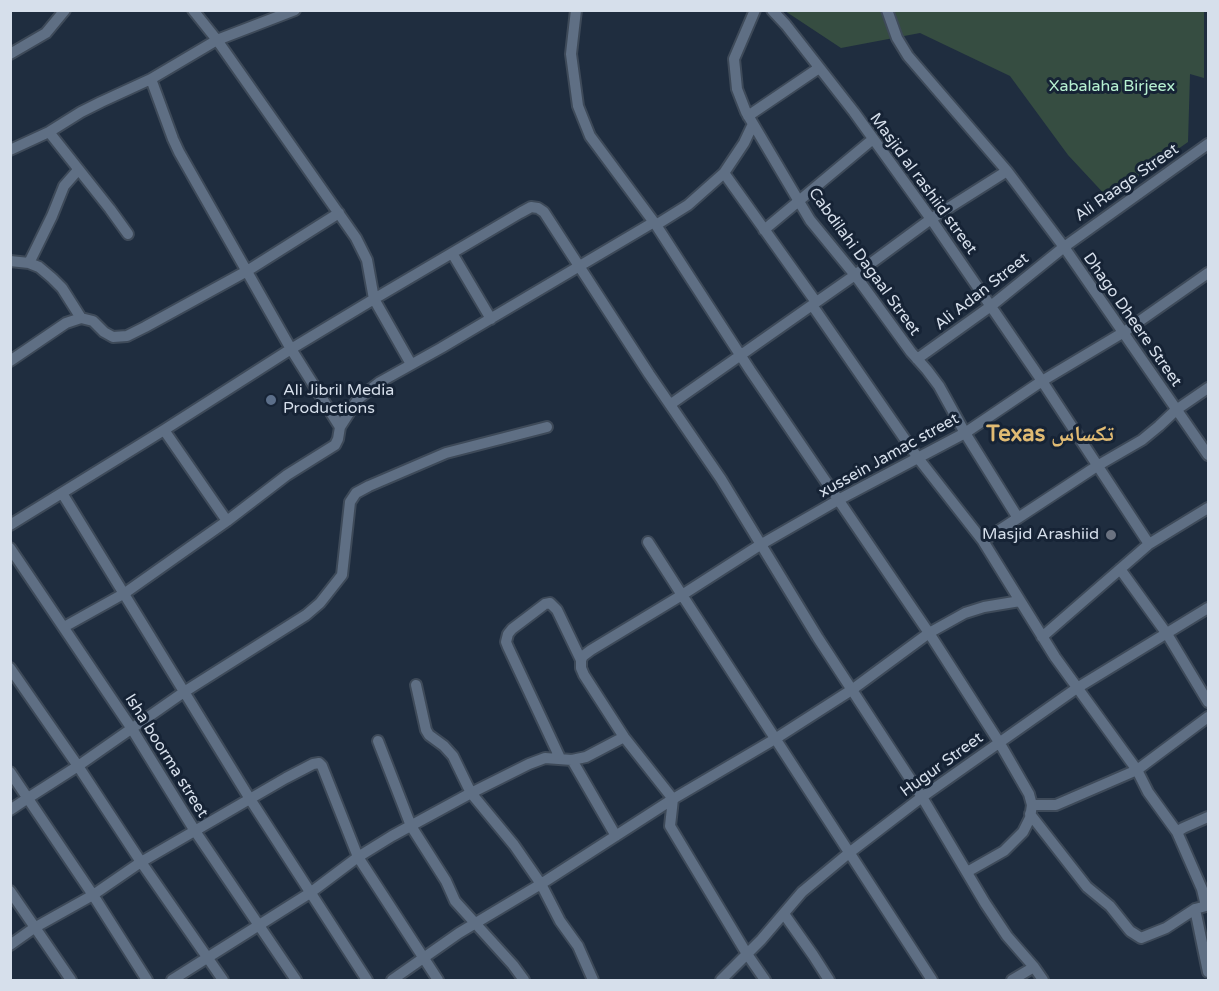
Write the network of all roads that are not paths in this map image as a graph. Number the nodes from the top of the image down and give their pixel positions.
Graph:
1 (65, 10) edge
2 (193, 10) edge
3 (296, 10) edge
4 (576, 10) edge
5 (756, 10) edge
6 (772, 10) edge
7 (887, 10) edge
8 (217, 40) junction
9 (10, 54) edge
10 (819, 68) junction
11 (151, 79) junction
12 (751, 120) junction
13 (49, 132) junction
14 (873, 139) junction
15 (1209, 144) edge
16 (10, 150) edge
17 (78, 170) junction
18 (1007, 171) junction
19 (724, 173) junction
20 (799, 200) junction
21 (339, 213) junction
22 (932, 219) junction
23 (655, 223) junction
24 (764, 230) junction
25 (128, 234) dead end
26 (1064, 247) junction
27 (452, 253) junction
28 (10, 261) edge
29 (28, 262) junction
30 (579, 267) junction
31 (247, 271) junction
32 (1209, 273) edge
33 (855, 275) junction
34 (374, 299) junction
35 (814, 304) junction
36 (991, 306) junction
37 (81, 318) junction
38 (491, 319) junction
39 (1124, 332) junction
40 (291, 349) junction
41 (741, 356) junction
42 (917, 359) junction
43 (10, 361) edge
44 (411, 364) junction
45 (1042, 381) junction
46 (1209, 388) edge
47 (670, 404) junction
48 (1176, 410) junction
49 (340, 427) junction
50 (547, 427) dead end
51 (164, 430) junction
52 (965, 433) junction
53 (1209, 455) edge
54 (918, 458) junction
55 (1097, 466) junction
56 (62, 493) junction
57 (840, 499) junction
58 (1209, 508) edge
59 (1018, 518) junction
60 (227, 521) junction
61 (10, 525) edge
62 (983, 541) junction
63 (648, 542) dead end
64 (1149, 544) junction
65 (760, 545) junction
66 (10, 548) edge
67 (1120, 569) junction
68 (124, 593) junction
69 (682, 595) junction
70 (1020, 601) junction
71 (1209, 608) edge
72 (64, 627) junction
73 (929, 633) junction
74 (1167, 634) junction
75 (1042, 637) junction
76 (581, 660) junction
77 (10, 668) edge
78 (416, 685) dead end
79 (1077, 688) junction
80 (853, 689) junction
81 (184, 692) junction
82 (1209, 702) edge
83 (1209, 717) edge
84 (132, 729) junction
85 (624, 737) junction
86 (775, 739) junction
87 (378, 741) dead end
88 (999, 742) junction
89 (560, 758) junction
90 (572, 760) junction
91 (78, 766) junction
92 (1137, 770) junction
93 (10, 772) edge
94 (471, 793) junction
95 (922, 796) junction
96 (28, 798) junction
97 (250, 799) junction
98 (674, 799) junction
99 (1031, 809) junction
100 (10, 810) edge
101 (1209, 817) edge
102 (411, 826) junction
103 (195, 831) junction
104 (1177, 832) junction
105 (616, 836) junction
106 (849, 853) junction
107 (358, 857) junction
108 (141, 862) junction
109 (967, 872) junction
110 (541, 884) junction
111 (10, 891) edge
112 (310, 892) junction
113 (93, 895) junction
114 (1203, 906) edge
115 (784, 914) junction
116 (475, 923) junction
117 (258, 925) junction
118 (34, 928) junction
119 (10, 945) edge
120 (747, 954) junction
121 (207, 958) junction
122 (423, 959) junction
123 (1034, 967) junction
124 (1209, 972) edge
125 (70, 981) edge
126 (147, 981) edge
127 (172, 981) edge
128 (223, 981) edge
129 (296, 981) edge
130 (367, 981) edge
131 (392, 981) edge
132 (438, 981) edge
133 (524, 981) edge
134 (592, 981) edge
135 (721, 981) edge
136 (765, 981) edge
137 (829, 981) edge
138 (932, 981) edge
139 (1012, 981) edge
140 (1043, 981) edge

1 - 9 street
2 - 8 street
3 - 8 street
4 - 23 street
5 - 12 street, Cabdilahi Dagaal Street
6 - 10 street, Masjid al rashiid street
7 - 18 street, Dhago Dheere Street
8 - 11 street
8 - 21 street
10 - 12 street
10 - 14 street, Masjid al rashiid street
11 - 13 street
11 - 31 street
12 - 19 street
12 - 20 street, Cabdilahi Dagaal Street
13 - 16 street
13 - 17 street
14 - 20 street
14 - 22 street, Masjid al rashiid street
15 - 26 street, Ali Raage Street
17 - 25 street
17 - 29 street
18 - 22 street
18 - 26 street, Dhago Dheere Street
19 - 23 street
19 - 24 street
20 - 24 street
20 - 33 street, Cabdilahi Dagaal Street
21 - 31 street
21 - 34 street
22 - 33 street
22 - 36 street, Masjid al rashiid street
23 - 30 street
23 - 41 street
24 - 35 street
26 - 36 street, Ali Adan Street
26 - 39 street, Dhago Dheere Street
27 - 30 street
27 - 34 street
27 - 38 street
28 - 29 street
29 - 37 street
30 - 38 street
30 - 47 street
31 - 37 street
31 - 40 street
32 - 39 street, xussein Jamac street
33 - 35 street
33 - 42 street, Cabdilahi Dagaal Street
34 - 40 street
34 - 44 street
35 - 41 street
35 - 54 street
36 - 42 street, Ali Adan Street
36 - 45 street, Masjid al rashiid street
37 - 43 street
38 - 44 street
39 - 45 street, xussein Jamac street
39 - 48 street, Dhago Dheere Street
40 - 49 street
40 - 51 street
41 - 47 street
41 - 57 street
42 - 52 street, Cabdilahi Dagaal Street
44 - 49 street
45 - 52 street, xussein Jamac street
45 - 55 street, Masjid al rashiid street
46 - 48 street
47 - 65 street
48 - 53 street, Dhago Dheere Street
48 - 55 street
49 - 60 street
50 - 81 street
51 - 56 street
51 - 60 street
52 - 54 street, xussein Jamac street
52 - 59 street, Cabdilahi Dagaal Street
54 - 57 street, xussein Jamac street
54 - 62 street
55 - 59 street
55 - 64 street, Masjid al rashiid street
56 - 61 street
56 - 68 street
57 - 65 street, xussein Jamac street
57 - 73 street
58 - 64 street
59 - 62 street
60 - 68 street
62 - 70 street
63 - 69 street
64 - 67 street
65 - 69 street, xussein Jamac street
65 - 80 street
66 - 72 street, Isha boorma street
67 - 74 street
67 - 75 street
68 - 72 street
68 - 81 street
69 - 76 street, xussein Jamac street
69 - 86 street
70 - 73 street
70 - 75 street
71 - 74 street, Hugur Street
72 - 84 street, Isha boorma street
73 - 80 street
73 - 88 street
74 - 79 street, Hugur Street
74 - 82 street
75 - 79 street
76 - 85 street
76 - 89 street
77 - 91 street
78 - 94 street
79 - 88 street, Hugur Street
79 - 92 street
80 - 86 street
80 - 95 street
81 - 84 street
81 - 97 street
83 - 92 street
84 - 91 street
84 - 103 street, Isha boorma street
85 - 90 street
85 - 98 street
86 - 98 street
86 - 106 street
87 - 102 street
88 - 95 street, Hugur Street
88 - 99 street
89 - 90 street
89 - 94 street
90 - 105 street
91 - 96 street
91 - 108 street
92 - 99 street
92 - 104 street
93 - 96 street
94 - 102 street
94 - 110 street
95 - 106 street, Hugur Street
95 - 109 street
96 - 100 street
96 - 113 street
97 - 103 street
97 - 107 street
97 - 112 street
98 - 105 street
98 - 120 street
99 - 109 street
99 - 114 street
101 - 104 street
102 - 107 street
102 - 116 street
103 - 108 street
103 - 117 street, Isha boorma street
104 - 114 street
105 - 110 street
106 - 115 street, Hugur Street
106 - 138 street
107 - 112 street
107 - 122 street
108 - 113 street
108 - 121 street
109 - 123 street
110 - 116 street
110 - 134 street
111 - 118 street
112 - 117 street
112 - 130 street
113 - 118 street
113 - 126 street
114 - 124 street
115 - 120 street, Hugur Street
115 - 137 street
116 - 122 street
116 - 133 street
117 - 121 street
117 - 129 street, Isha boorma street
118 - 119 street
118 - 125 street
120 - 135 street, Hugur Street
120 - 136 street
121 - 127 street
121 - 128 street
122 - 131 street
122 - 132 street
123 - 139 street
123 - 140 street

